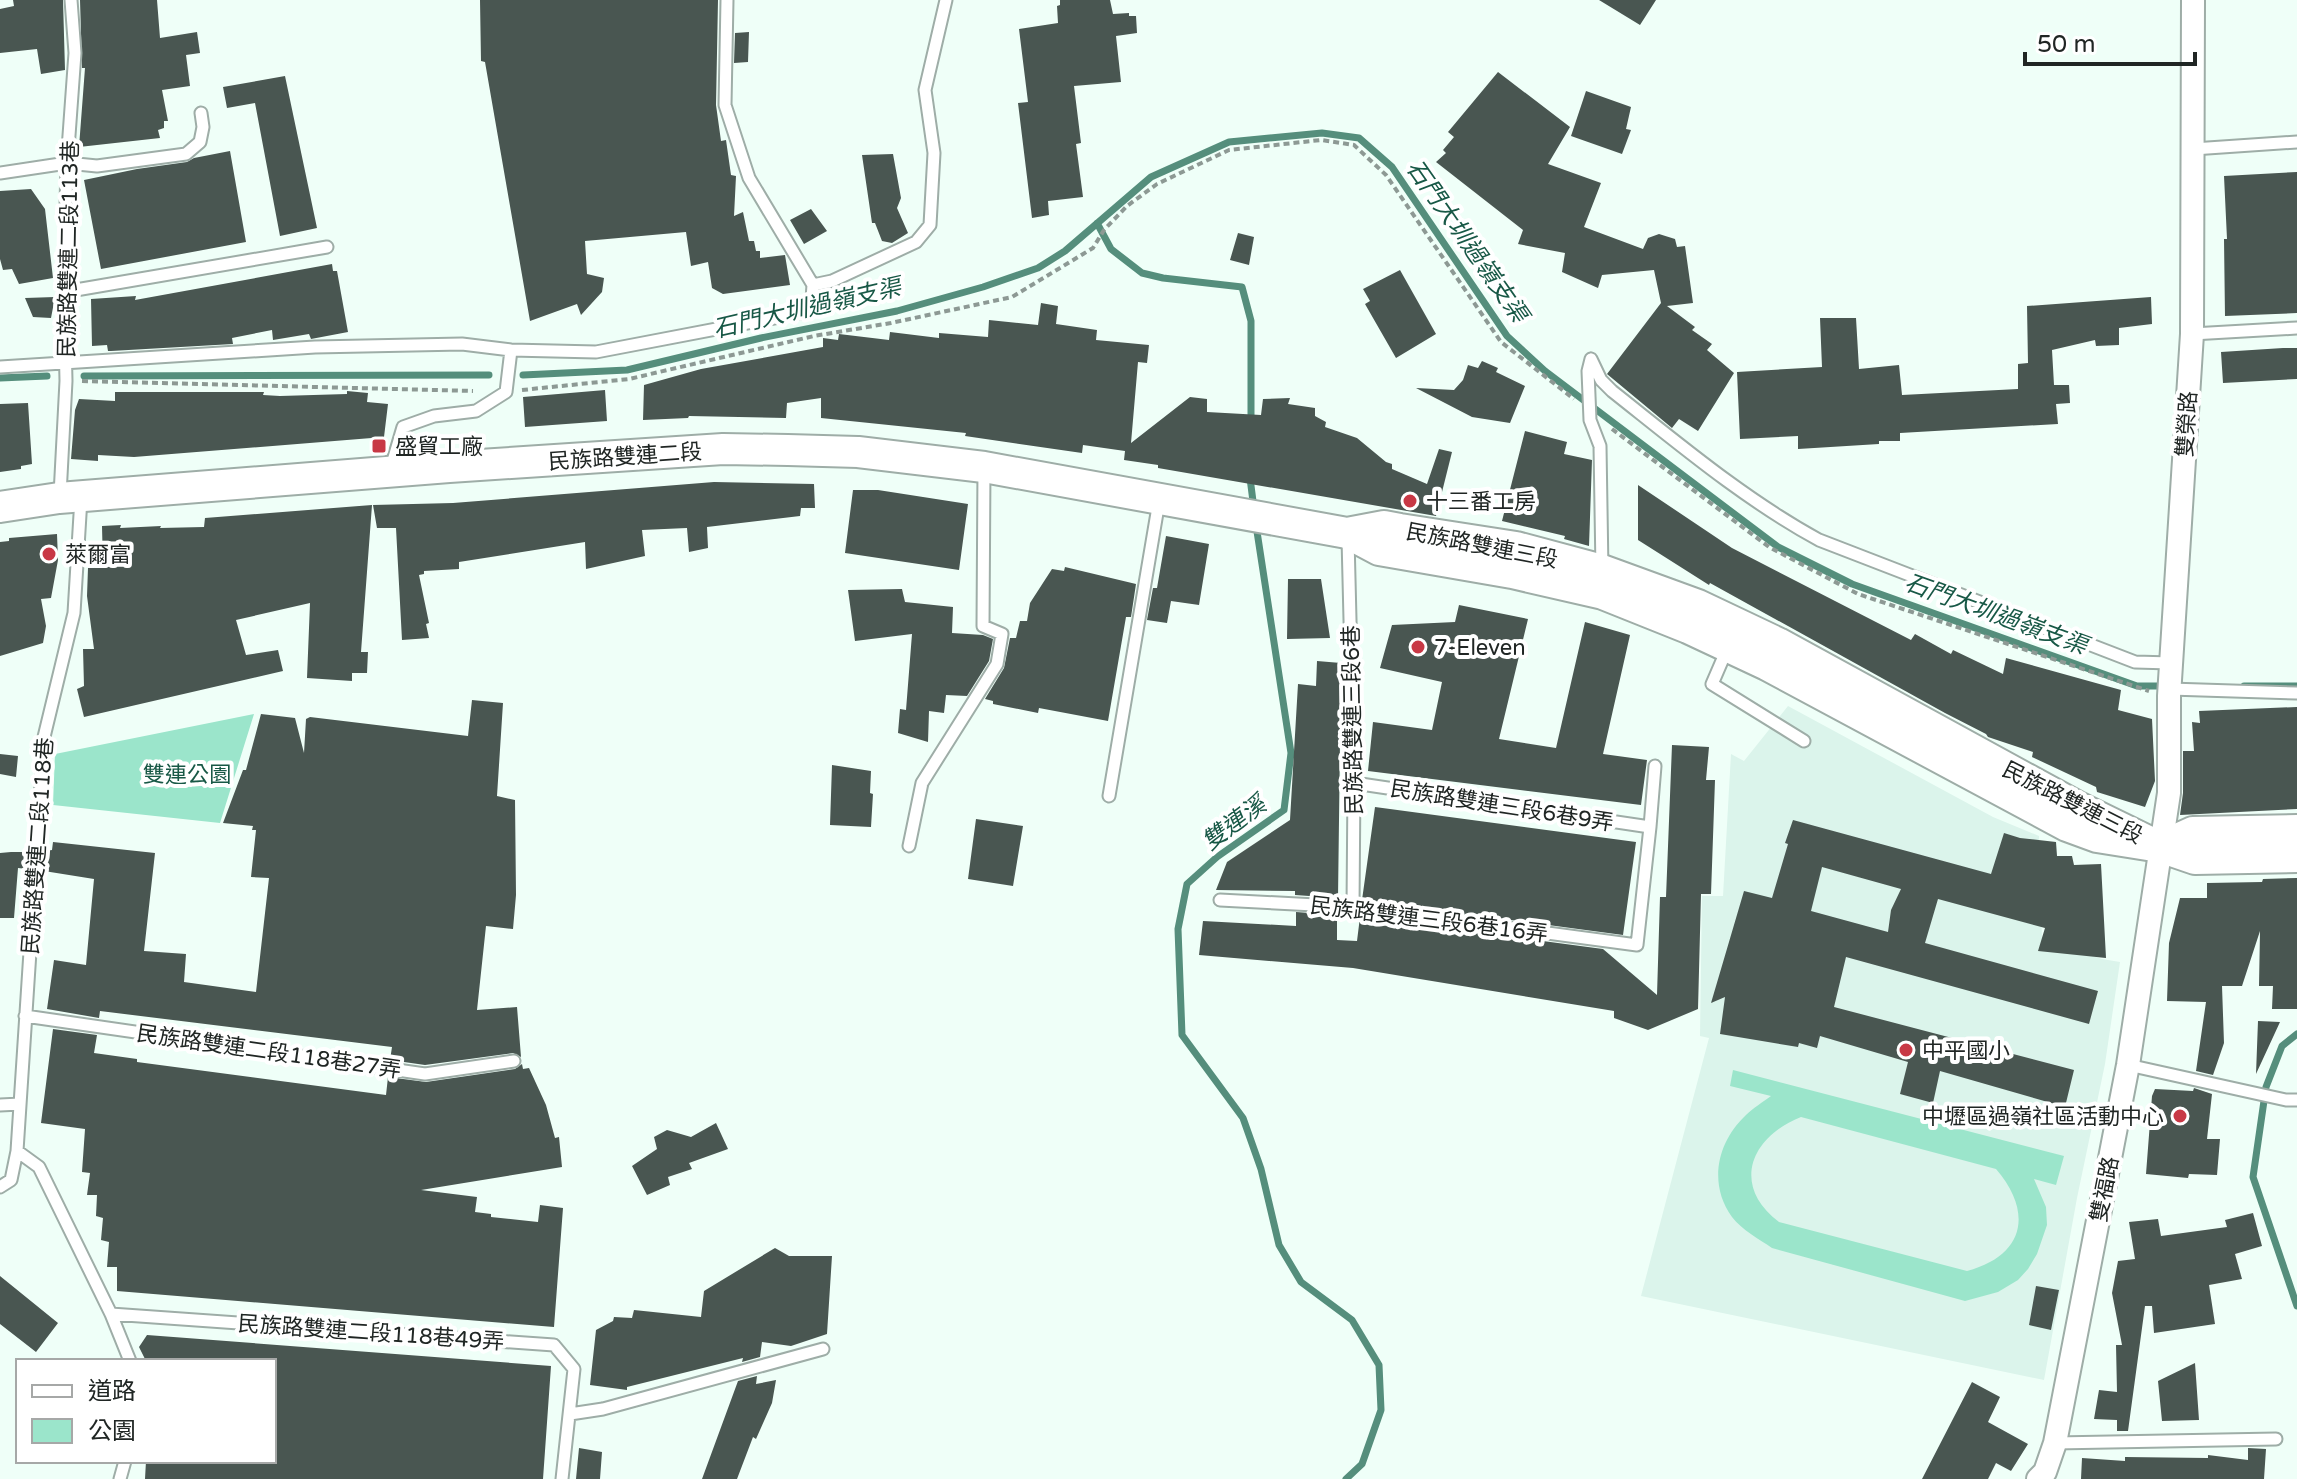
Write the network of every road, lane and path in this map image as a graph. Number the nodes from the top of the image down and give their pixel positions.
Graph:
1 (71, 0) edge
2 (727, 0) edge
3 (946, 0) edge
4 (2193, 0) edge
5 (201, 113) dead end
6 (2297, 142) edge
7 (2193, 149) junction
8 (67, 163) junction
9 (0, 173) edge
10 (327, 247) dead end
11 (1093, 248) dead end
12 (813, 285) junction
13 (64, 292) junction
14 (2297, 328) edge
15 (2192, 334) junction
16 (511, 350) junction
17 (65, 364) junction
18 (0, 367) edge
19 (1590, 412) junction
20 (984, 467) junction
21 (390, 471) junction
22 (70, 498) junction
23 (1160, 500) junction
24 (0, 507) edge
25 (1258, 519) joint
26 (1347, 533) junction
27 (1603, 582) junction
28 (1733, 635) junction
29 (2171, 663) junction
30 (2170, 689) junction
31 (2297, 693) edge
32 (1804, 741) dead end
33 (1655, 766) dead end
34 (1354, 783) junction
35 (1109, 796) dead end
36 (1650, 827) junction
37 (2297, 830) edge
38 (909, 846) dead end
39 (2160, 847) junction
40 (2297, 857) edge
41 (1220, 900) dead end
42 (1353, 907) junction
43 (25, 1016) junction
44 (514, 1061) dead end
45 (2128, 1065) junction
46 (2297, 1100) edge
47 (20, 1104) junction
48 (0, 1105) edge
49 (17, 1151) junction
50 (0, 1187) edge
51 (111, 1314) junction
52 (823, 1349) dead end
53 (129, 1359) edge
54 (570, 1414) junction
55 (2276, 1439) dead end
56 (2055, 1443) junction
57 (562, 1479) edge
58 (2038, 1479) edge

1 - 8 lane, 民族路雙連二段113巷
2 - 12 lane
3 - 12 lane
4 - 7 street, 雙榮路
5 - 8 lane
6 - 7 lane
7 - 15 street, 雙榮路
8 - 9 lane
8 - 13 lane, 民族路雙連二段113巷
10 - 13 lane
11 - 19 path
12 - 16 lane
13 - 17 lane, 民族路雙連二段113巷
14 - 15 lane
15 - 29 street, 雙榮路
16 - 17 lane
16 - 21 lane
17 - 18 lane
17 - 22 lane, 民族路雙連二段113巷
19 - 27 lane
19 - 29 lane
20 - 21 main road, 民族路雙連二段
20 - 23 main road, 民族路雙連二段
20 - 38 lane
21 - 22 main road, 民族路雙連二段
22 - 24 main road, 民族路雙連二段
22 - 43 lane, 民族路雙連二段118巷
23 - 25 main road, 民族路雙連二段
23 - 35 lane
25 - 26 main road, 民族路雙連三段
26 - 27 main road, 民族路雙連三段
26 - 34 lane, 民族路雙連三段6巷
27 - 28 main road, 民族路雙連三段
28 - 32 lane
28 - 39 main road, 民族路雙連三段
29 - 30 street, 雙榮路
30 - 31 lane
30 - 39 street, 雙榮路
33 - 36 lane
34 - 36 lane, 民族路雙連三段6巷9弄
34 - 42 lane, 民族路雙連三段6巷
36 - 42 lane, 民族路雙連三段6巷16弄
37 - 39 main road
39 - 40 main road, 民族路雙連三段
39 - 45 street, 雙福路
41 - 42 lane, 民族路雙連三段6巷16弄
43 - 44 lane, 民族路雙連二段118巷27弄
43 - 47 lane, 民族路雙連二段118巷
45 - 46 lane
45 - 56 street, 雙福路
47 - 48 lane
47 - 49 lane, 民族路雙連二段118巷
49 - 50 lane, 民族路雙連二段118巷
49 - 51 lane
51 - 53 lane
51 - 54 lane, 民族路雙連二段118巷49弄
52 - 54 lane
54 - 57 lane, 民族路雙連二段118巷49弄
55 - 56 lane
56 - 58 street, 雙福路

